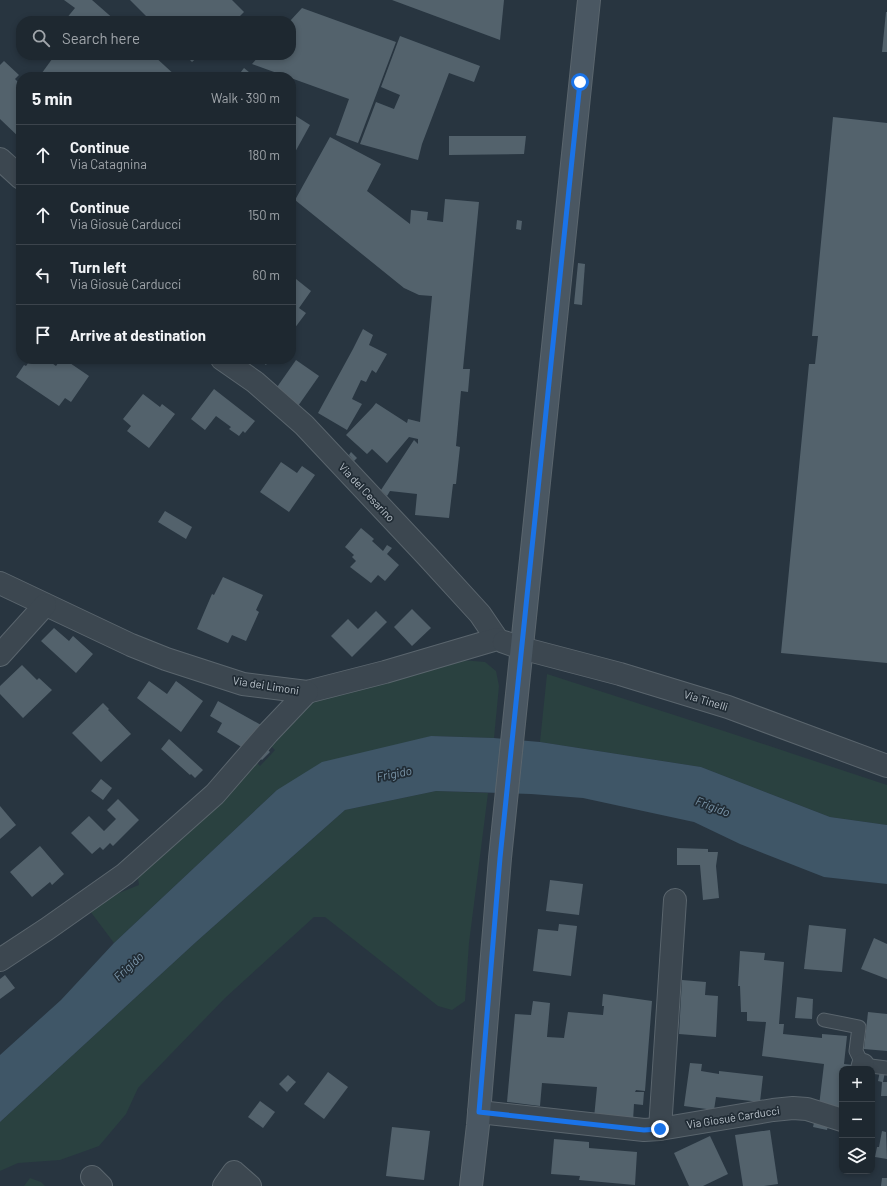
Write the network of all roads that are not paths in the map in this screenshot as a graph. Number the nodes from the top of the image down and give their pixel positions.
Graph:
1 (589, 0) edge
2 (0, 159) edge
3 (16, 173) edge
4 (229, 364) edge
5 (0, 583) edge
6 (45, 605) junction
7 (497, 639) junction
8 (521, 648) junction
9 (0, 655) edge
10 (307, 692) junction
11 (887, 766) edge
12 (675, 900) dead end
13 (0, 960) edge
14 (824, 1020) dead end
15 (862, 1066) edge
16 (875, 1068) edge
17 (887, 1068) edge
18 (479, 1112) junction
19 (839, 1119) edge
20 (660, 1129) junction
21 (224, 1186) edge
22 (250, 1186) edge
23 (471, 1186) edge

1 - 8 main road
2 - 3 street
4 - 7 street, Via del Cesarino
5 - 6 street, Via dei Limoni
6 - 9 street
6 - 10 street, Via dei Limoni
7 - 8 street, Via Tinelli
7 - 10 street, Via dei Limoni
8 - 11 street, Via Tinelli
8 - 18 main road
10 - 13 street
12 - 20 street
14 - 15 lane
16 - 17 lane
18 - 20 street, Via Giosuè Carducci
18 - 23 main road
19 - 20 street, Via Giosuè Carducci
21 - 22 street

